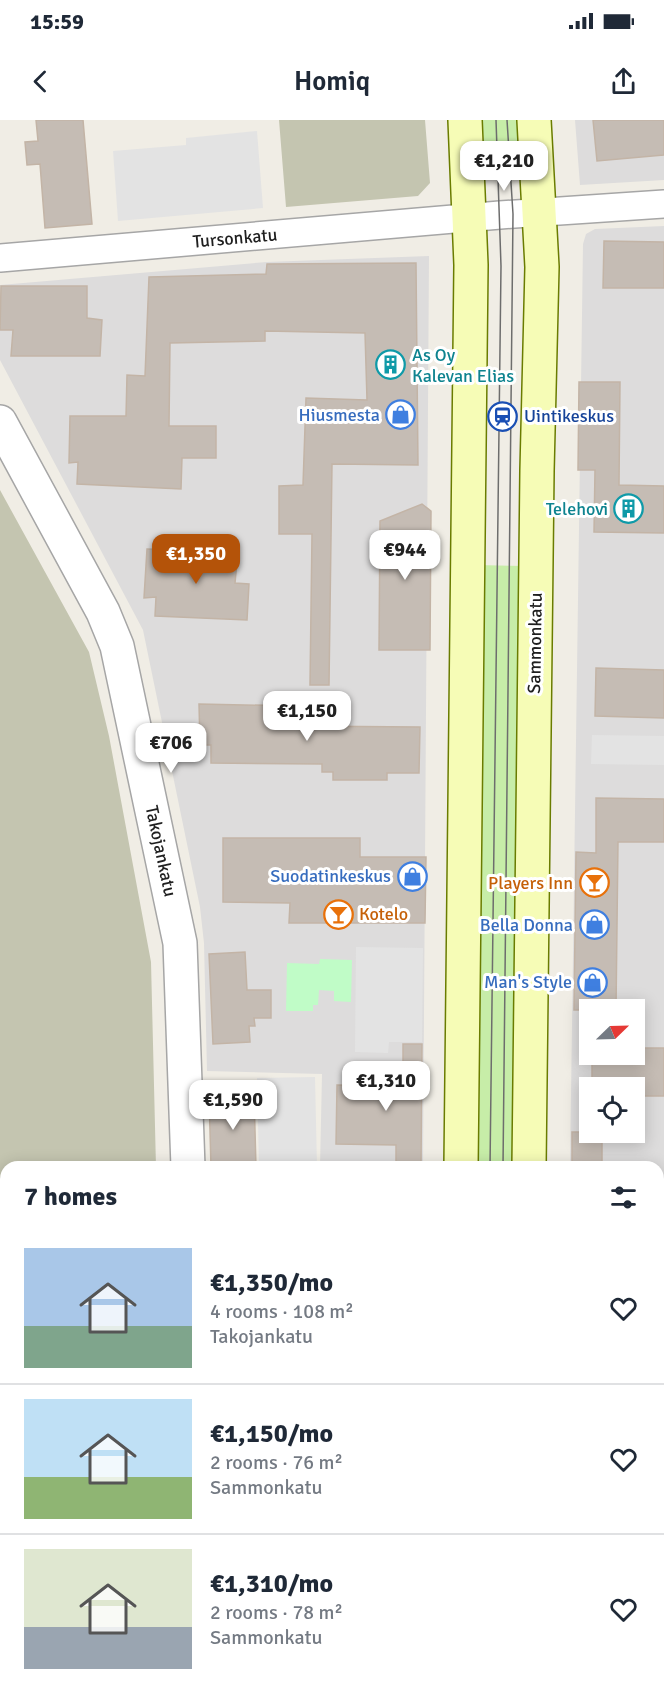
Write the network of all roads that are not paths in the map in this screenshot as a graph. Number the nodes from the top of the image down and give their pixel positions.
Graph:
1 (465, 120) edge
2 (534, 120) edge
3 (664, 204) edge
4 (540, 212) junction
5 (470, 218) junction
6 (0, 258) edge
7 (0, 422) edge
8 (188, 1161) edge
9 (461, 1161) edge
10 (529, 1161) edge

1 - 5 main road
2 - 4 main road, Sammonkatu
3 - 4 street, Tursonkatu
4 - 5 street, Tursonkatu
4 - 10 main road, Sammonkatu
5 - 6 street, Tursonkatu
5 - 9 main road
7 - 8 street, Takojankatu

